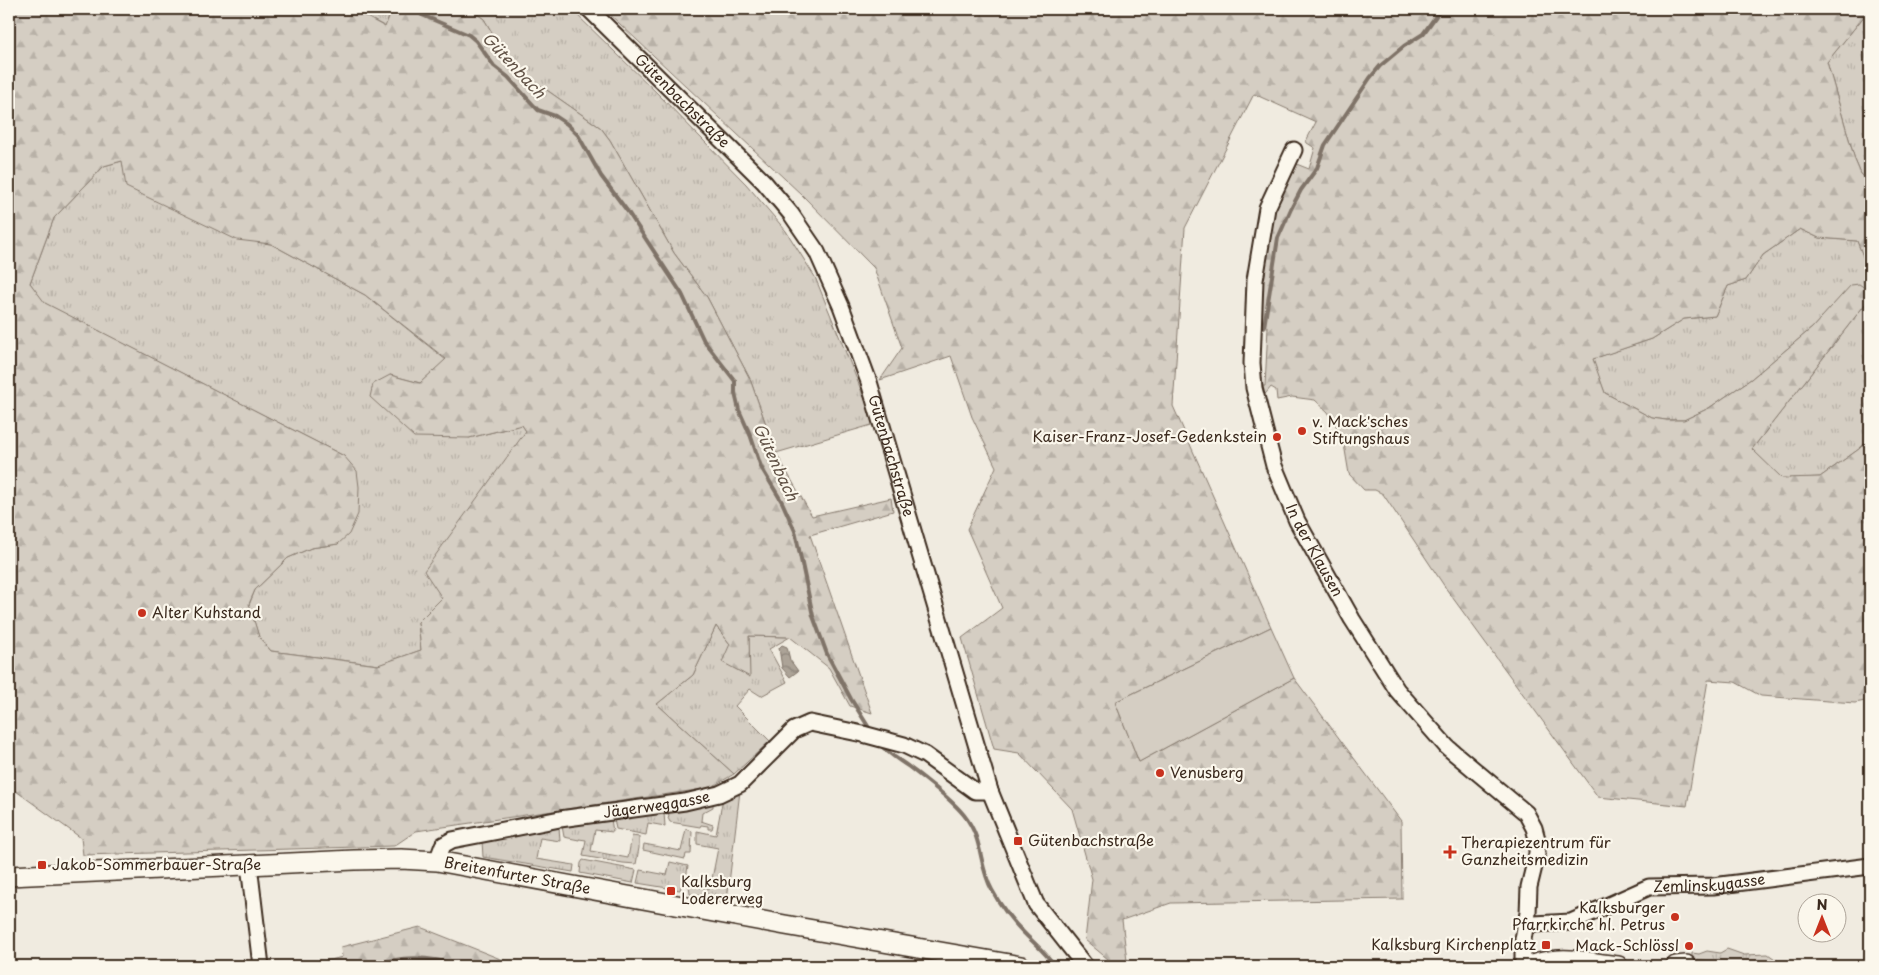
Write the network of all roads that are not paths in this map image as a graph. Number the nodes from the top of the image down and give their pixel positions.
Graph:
1 (589, 9) edge
2 (1294, 150) dead end
3 (990, 792) junction
4 (437, 861) junction
5 (249, 865) junction
6 (1870, 866) edge
7 (9, 876) edge
8 (1525, 926) junction
9 (261, 966) edge
10 (1021, 966) edge
11 (1085, 966) edge
12 (1523, 966) edge
13 (1528, 966) edge
14 (1618, 966) edge

1 - 3 street, Gütenbachstraße
2 - 8 street, In der Klausen
3 - 4 street, Jägerweggasse
3 - 11 street, Gütenbachstraße
4 - 5 main road, Breitenfurter Straße
4 - 10 main road, Breitenfurter Straße
5 - 7 main road, Breitenfurter Straße
5 - 9 street
6 - 8 street, Zemlinskygasse
8 - 12 street, In der Klausen
13 - 14 main road

